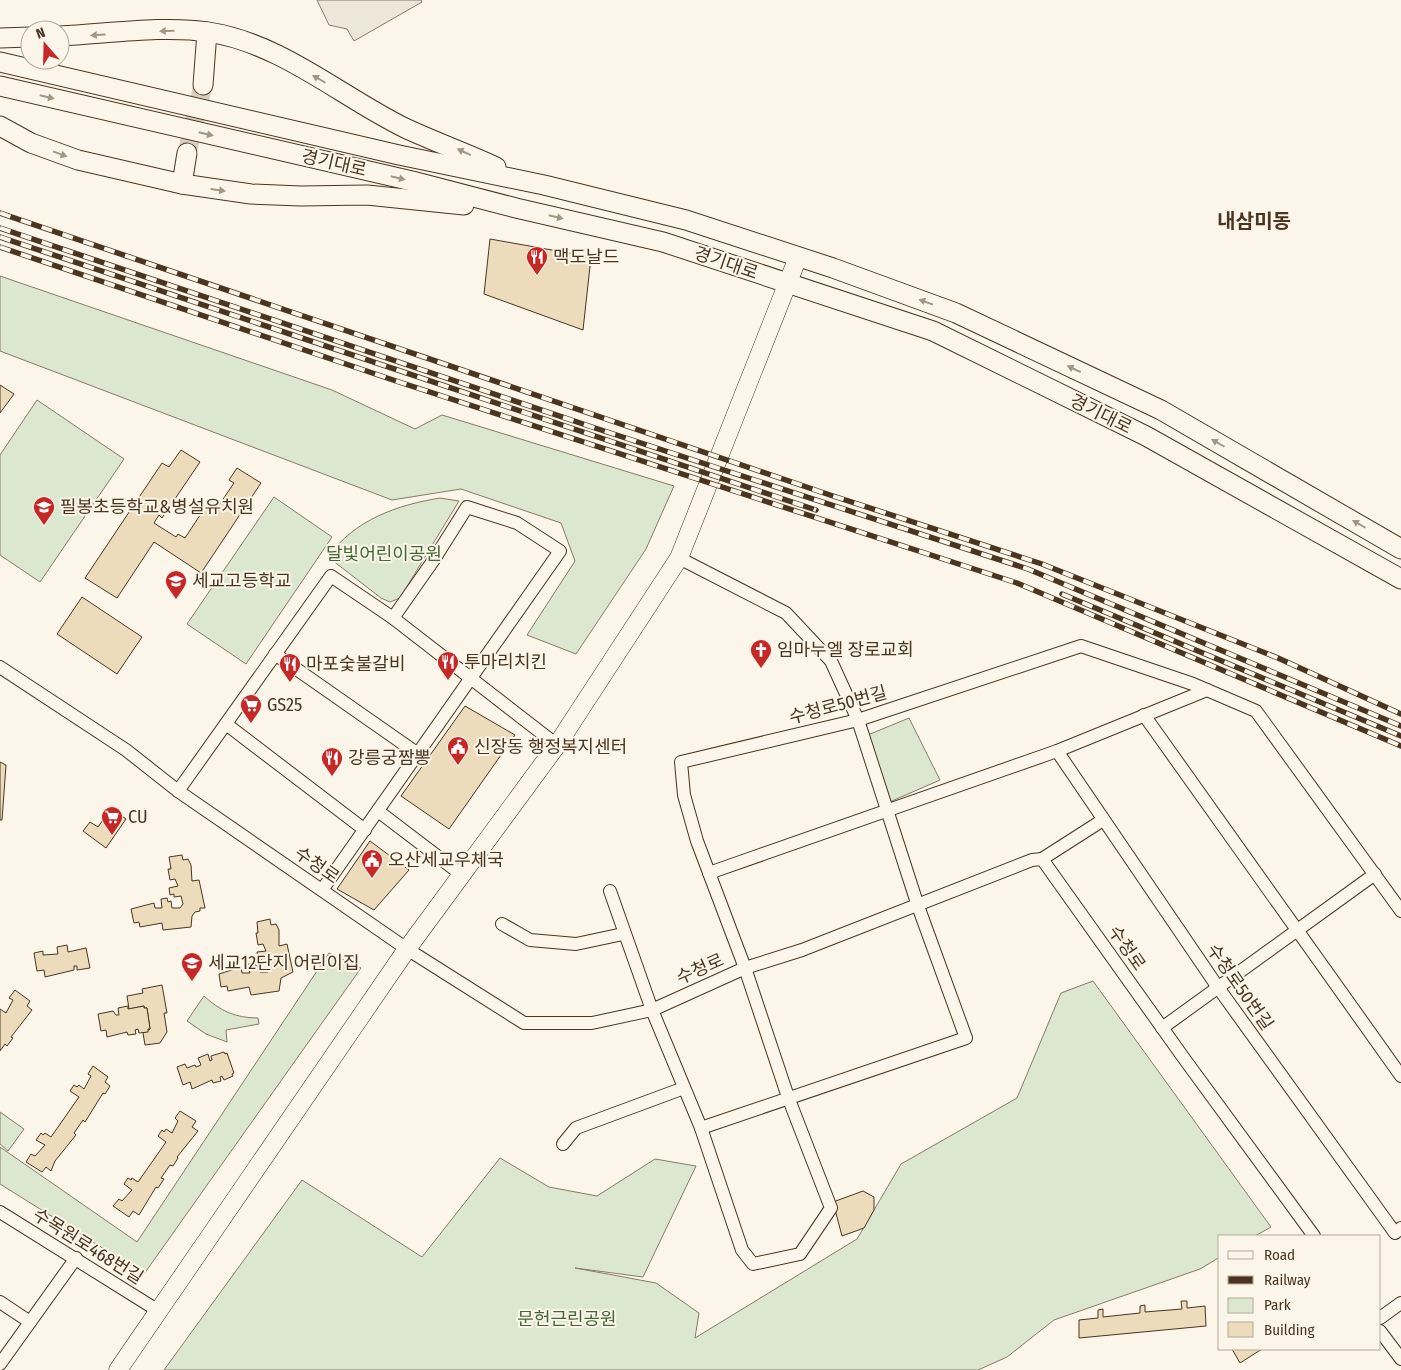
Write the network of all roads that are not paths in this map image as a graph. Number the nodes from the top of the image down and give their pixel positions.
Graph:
1 (207, 32) junction
2 (70, 36) edge
3 (0, 38) edge
4 (20, 38) edge
5 (0, 62) edge
6 (202, 85) tunnel mouth
7 (0, 86) edge
8 (0, 126) edge
9 (187, 152) tunnel mouth
10 (524, 180) junction
11 (182, 184) junction
12 (516, 208) junction
13 (798, 256) junction
14 (786, 284) junction
15 (1401, 549) edge
16 (679, 558) junction
17 (1401, 580) edge
18 (393, 618) junction
19 (275, 654) junction
20 (0, 667) edge
21 (470, 679) junction
22 (1207, 690) junction
23 (1144, 715) junction
24 (858, 720) junction
25 (226, 724) junction
26 (557, 745) junction
27 (1058, 750) junction
28 (418, 754) junction
29 (178, 791) junction
30 (378, 811) junction
31 (886, 812) junction
32 (1104, 820) junction
33 (365, 830) junction
34 (1042, 859) junction
35 (709, 873) junction
36 (1376, 874) junction
37 (462, 875) junction
38 (322, 890) junction
39 (610, 891) dead end
40 (918, 906) junction
41 (1401, 911) edge
42 (502, 924) dead end
43 (1297, 928) junction
44 (623, 934) junction
45 (407, 949) junction
46 (745, 968) junction
47 (1217, 986) junction
48 (652, 1010) junction
49 (1162, 1028) junction
50 (1401, 1076) edge
51 (684, 1088) junction
52 (788, 1097) junction
53 (701, 1128) junction
54 (563, 1144) dead end
55 (0, 1212) edge
56 (1401, 1228) edge
57 (1313, 1235) edge
58 (76, 1258) junction
59 (0, 1302) edge
60 (1401, 1303) edge
61 (158, 1310) junction
62 (1381, 1317) edge
63 (30, 1322) junction
64 (1381, 1332) edge
65 (1401, 1359) edge
66 (0, 1364) edge
67 (118, 1370) edge

1 -> 2 main road
1 - 6 main road
10 -> 1 main road
3 - 4 main road
5 - 10 main road, 경기대로
7 -> 12 main road, 경기대로
8 -> 11 main road
9 - 11 main road
10 - 13 main road, 경기대로
11 -> 12 main road
12 -> 14 main road, 경기대로
13 - 14 street
15 -> 13 main road, 경기대로
14 - 16 street
14 - 17 main road, 경기대로
16 - 24 street
16 - 26 street
18 - 19 street
18 - 21 street
18 - 21 street
19 - 25 street
19 - 28 street
20 - 29 street, 수청로
21 - 26 street
21 - 28 street
22 - 23 street
22 - 24 street, 수청로50번길
22 - 36 street, 수청로50번길
23 - 27 street
23 - 43 street
24 - 31 street
24 - 35 street, 수청로50번길
25 - 29 street
25 - 33 street
26 - 37 street
27 - 31 street
27 - 32 street, 수청로50번길
28 - 30 street
29 - 38 street, 수청로
30 - 33 street
30 - 37 street
31 - 35 street
31 - 40 street
32 - 34 street
32 - 47 street, 수청로50번길
33 - 38 street
34 - 40 street, 수청로
34 - 49 street, 수청로
35 - 46 street, 수청로50번길
36 - 41 street, 수청로50번길
36 - 43 street
37 - 45 street
38 - 45 street, 수청로
39 - 44 street
40 - 46 street, 수청로
40 - 52 street
42 - 44 street
43 - 47 street
43 - 50 street
44 - 48 street
45 - 48 street, 수청로
45 - 61 street
46 - 48 street, 수청로
46 - 52 street, 수청로50번길
47 - 49 street
47 - 56 street, 수청로50번길
48 - 51 street
49 - 57 street, 수청로
51 - 53 street
51 - 54 street
52 - 53 street
52 - 53 street, 수청로50번길
55 - 58 street, 수목원로468번길
58 - 61 street, 수목원로468번길
58 - 63 street
59 - 63 street
60 - 62 street
61 - 67 street
63 - 66 street
64 - 65 street

